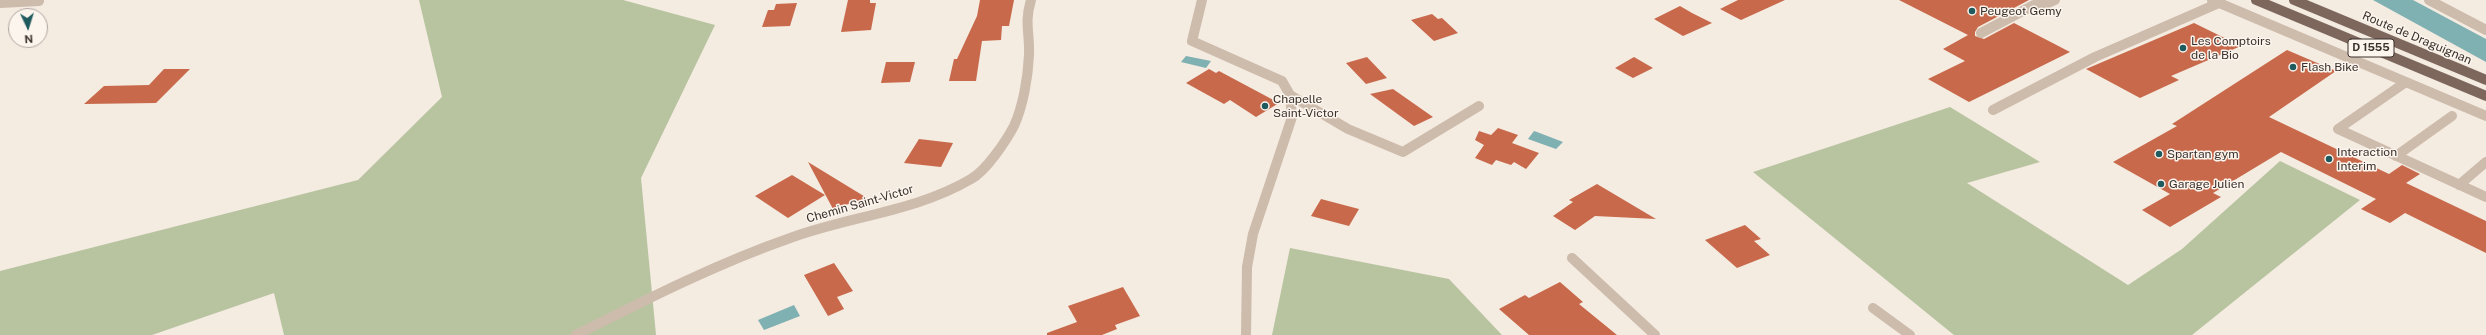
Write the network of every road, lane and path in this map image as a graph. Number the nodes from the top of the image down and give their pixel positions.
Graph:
1 (1031, 0) edge
2 (1202, 0) edge
3 (2055, 0) edge
4 (2256, 0) edge
5 (2294, 0) edge
6 (2429, 0) edge
7 (39, 1) edge
8 (2216, 2) edge
9 (0, 3) edge
10 (2486, 30) edge
11 (1981, 32) dead end
12 (2486, 80) edge
13 (2406, 82) junction
14 (1290, 95) junction
15 (2486, 96) edge
16 (1478, 106) dead end
17 (1993, 110) dead end
18 (2452, 116) dead end
19 (2486, 116) edge
20 (2396, 156) junction
21 (2486, 162) edge
22 (2459, 185) junction
23 (2486, 197) edge
24 (1572, 258) dead end
25 (1873, 308) dead end
26 (576, 335) edge
27 (1246, 335) edge
28 (1655, 335) edge
29 (1910, 335) edge

1 - 26 street, Chemin Saint-Victor
2 - 14 street
3 - 11 street
4 - 15 main road, D 1555
5 - 12 main road, Route de Draguignan / D 1555
6 - 10 street
7 - 9 street
8 - 13 street
8 - 17 street
13 - 19 street
13 - 20 street
14 - 16 street
14 - 27 street
18 - 20 street
20 - 22 street
21 - 22 street
22 - 23 street
24 - 28 street
25 - 29 street

